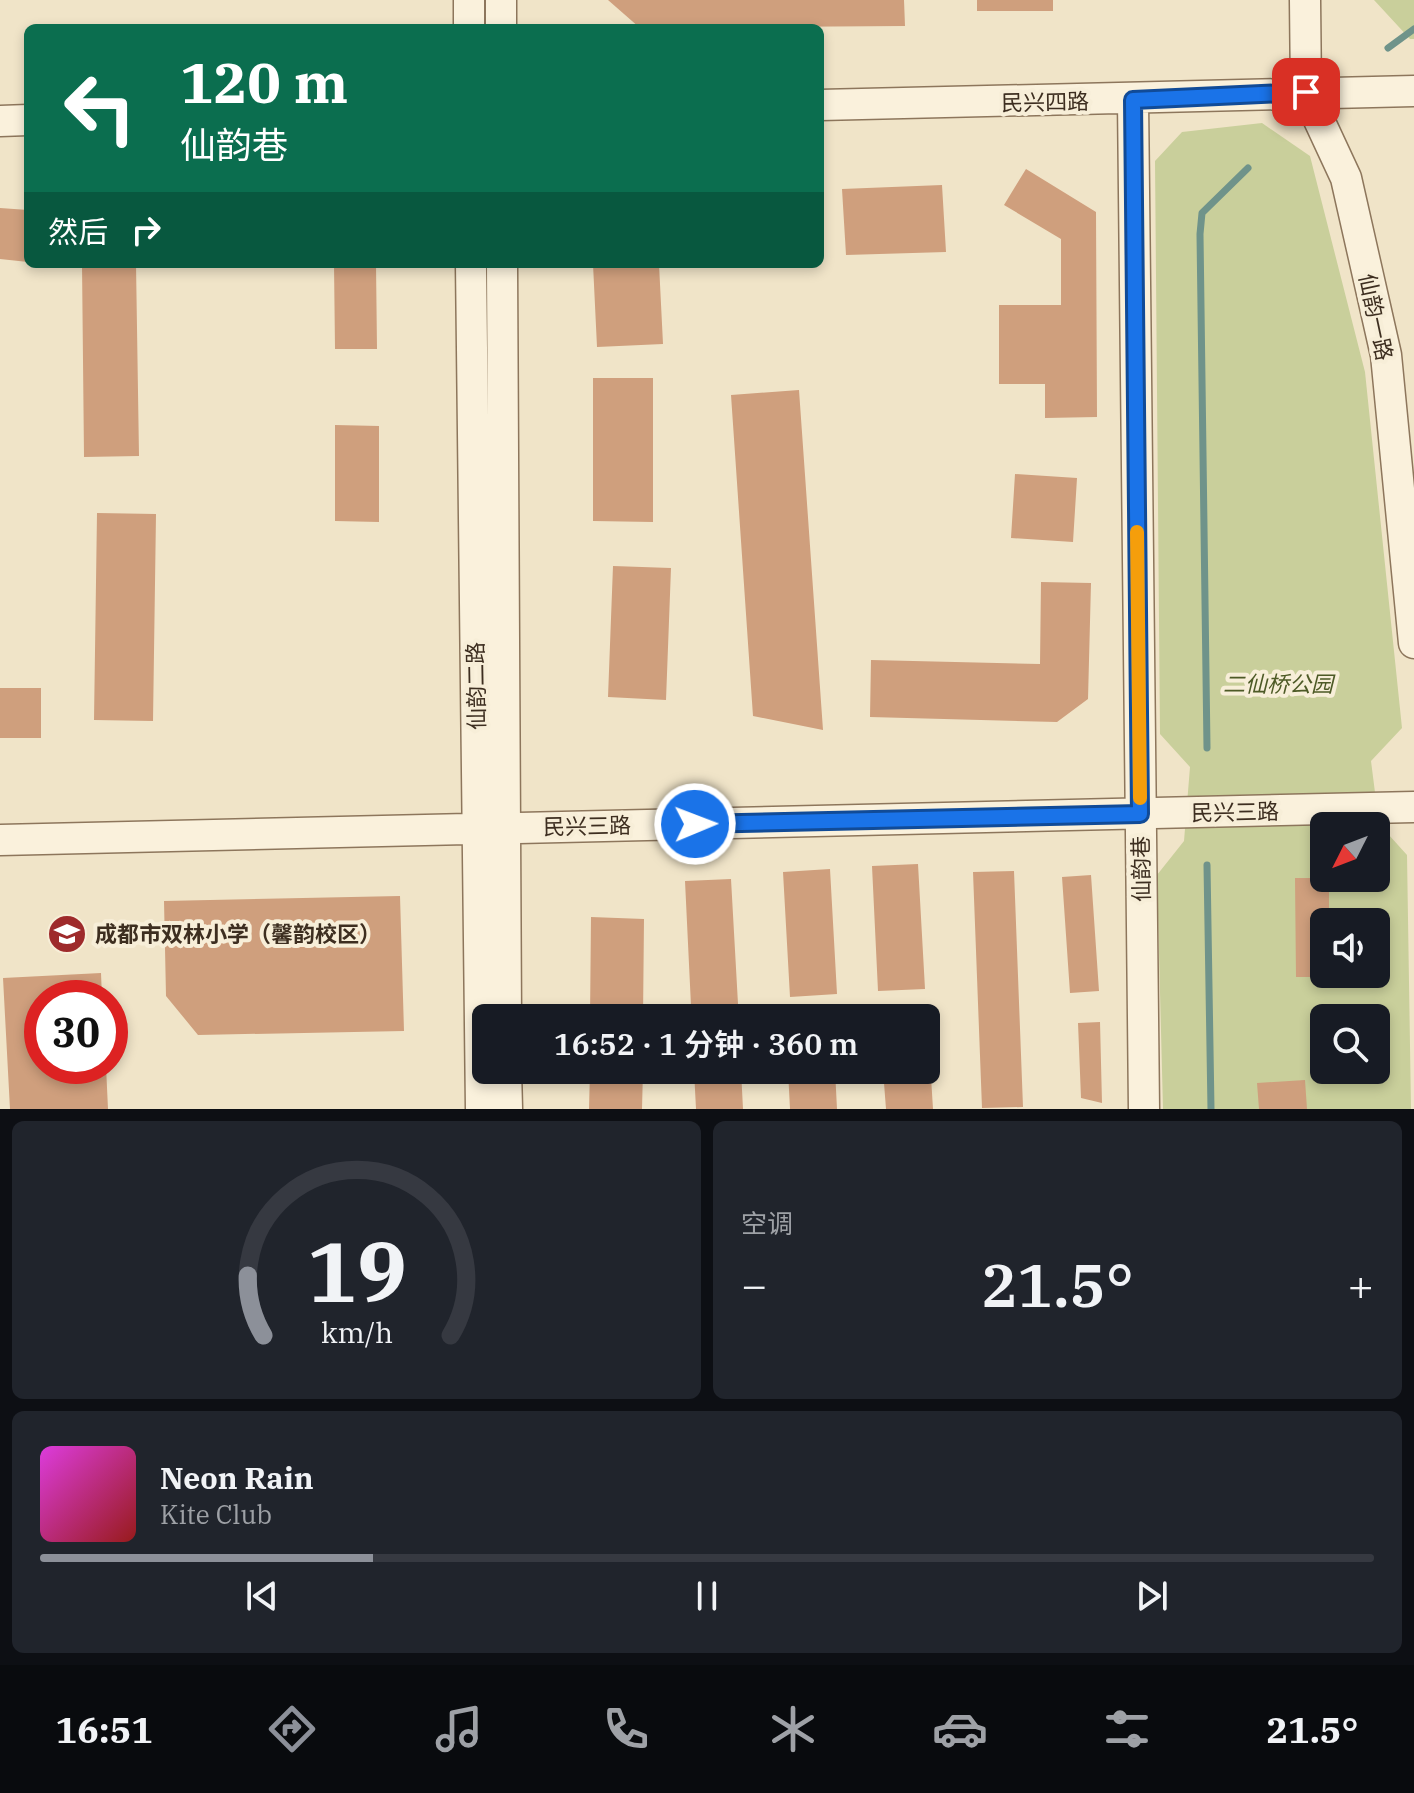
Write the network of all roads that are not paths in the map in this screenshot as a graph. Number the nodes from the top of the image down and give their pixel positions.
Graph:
1 (469, 0) edge
2 (501, 0) edge
3 (1305, 0) edge
4 (469, 24) edge
5 (501, 24) edge
6 (1414, 91) edge
7 (1306, 92) junction
8 (1133, 100) junction
9 (824, 105) edge
10 (24, 120) edge
11 (0, 121) edge
12 (471, 268) edge
13 (502, 268) edge
14 (1414, 643) edge
15 (1414, 807) edge
16 (1140, 814) junction
17 (491, 829) junction
18 (0, 840) edge
19 (505, 1004) edge
20 (506, 1084) edge
21 (481, 1109) edge
22 (507, 1109) edge
23 (1144, 1109) edge

1 - 4 street
2 - 5 street
3 - 7 street, 仙韵一路
6 - 7 street, 民兴四路
7 - 8 street, 民兴四路
7 - 14 street, 仙韵一路
8 - 9 street, 民兴四路
8 - 16 street, 仙韵巷
10 - 11 street
12 - 17 street, 仙韵二路
13 - 17 street, 仙韵二路
15 - 16 street, 民兴三路
16 - 17 street, 民兴三路
16 - 23 street, 仙韵巷
17 - 18 street, 民兴三路
17 - 19 street, 仙韵二路
17 - 21 street, 仙韵二路
20 - 22 street

